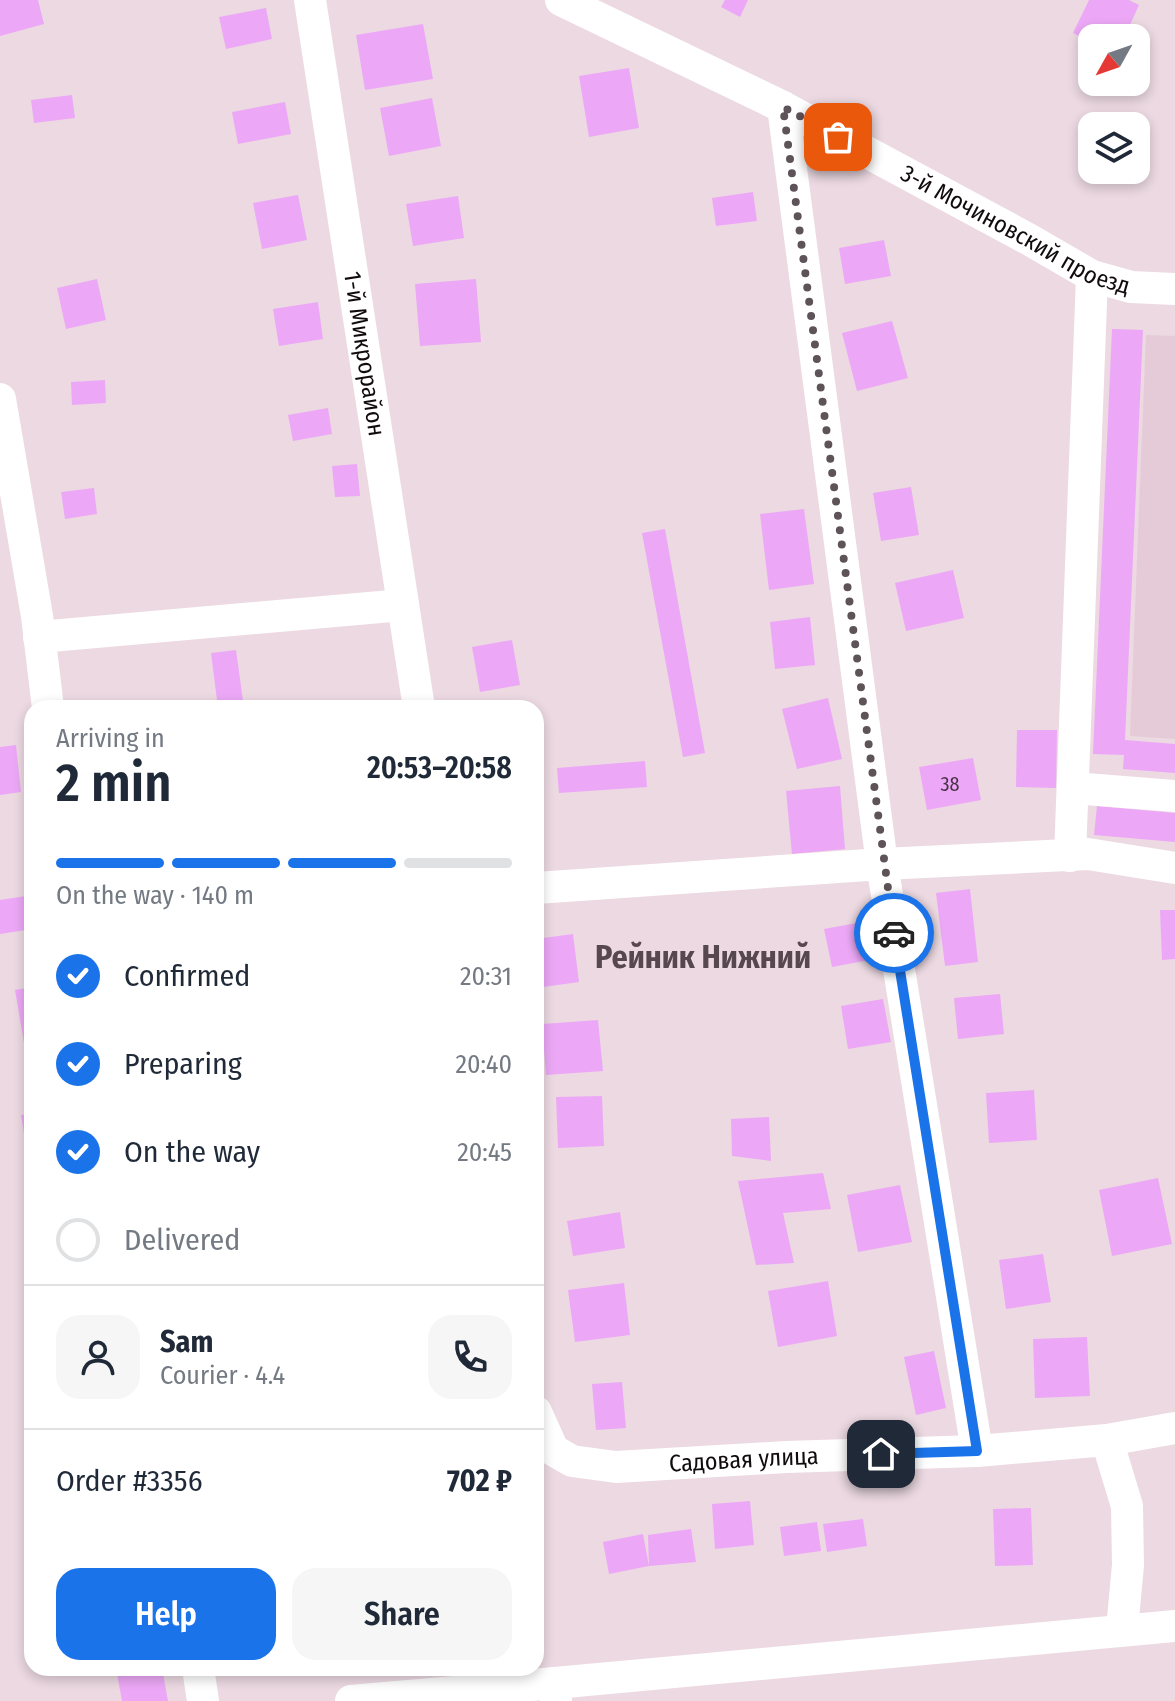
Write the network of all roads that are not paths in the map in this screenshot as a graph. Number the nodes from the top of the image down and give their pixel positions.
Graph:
1 (310, 0) edge
2 (561, 0) edge
3 (783, 107) junction
4 (1092, 276) junction
5 (1175, 289) edge
6 (0, 399) edge
7 (403, 605) junction
8 (39, 637) junction
9 (47, 700) edge
10 (418, 700) edge
11 (1073, 788) junction
12 (1175, 796) edge
13 (1070, 856) junction
14 (882, 864) junction
15 (1175, 868) edge
16 (544, 887) edge
17 (1175, 1428) edge
18 (544, 1430) edge
19 (1107, 1440) junction
20 (977, 1451) junction
21 (1175, 1626) edge
22 (1122, 1629) junction
23 (199, 1676) edge
24 (555, 1692) edge
25 (203, 1701) edge
26 (351, 1701) edge

1 - 7 street, 1-й Микрорайон
2 - 3 street, 3-й Мочиновский проезд
3 - 4 street, 3-й Мочиновский проезд
3 - 14 street
4 - 5 street, 3-й Мочиновский проезд
4 - 11 street
6 - 8 street
7 - 8 street
7 - 10 street, 1-й Микрорайон
8 - 9 street
11 - 12 street
11 - 13 street
13 - 14 street
13 - 15 street
14 - 16 street
14 - 20 street
17 - 19 street, Садовая улица
18 - 20 street, Садовая улица
19 - 20 street, Садовая улица
19 - 22 street
21 - 22 street
22 - 24 street
23 - 25 street
24 - 26 street

